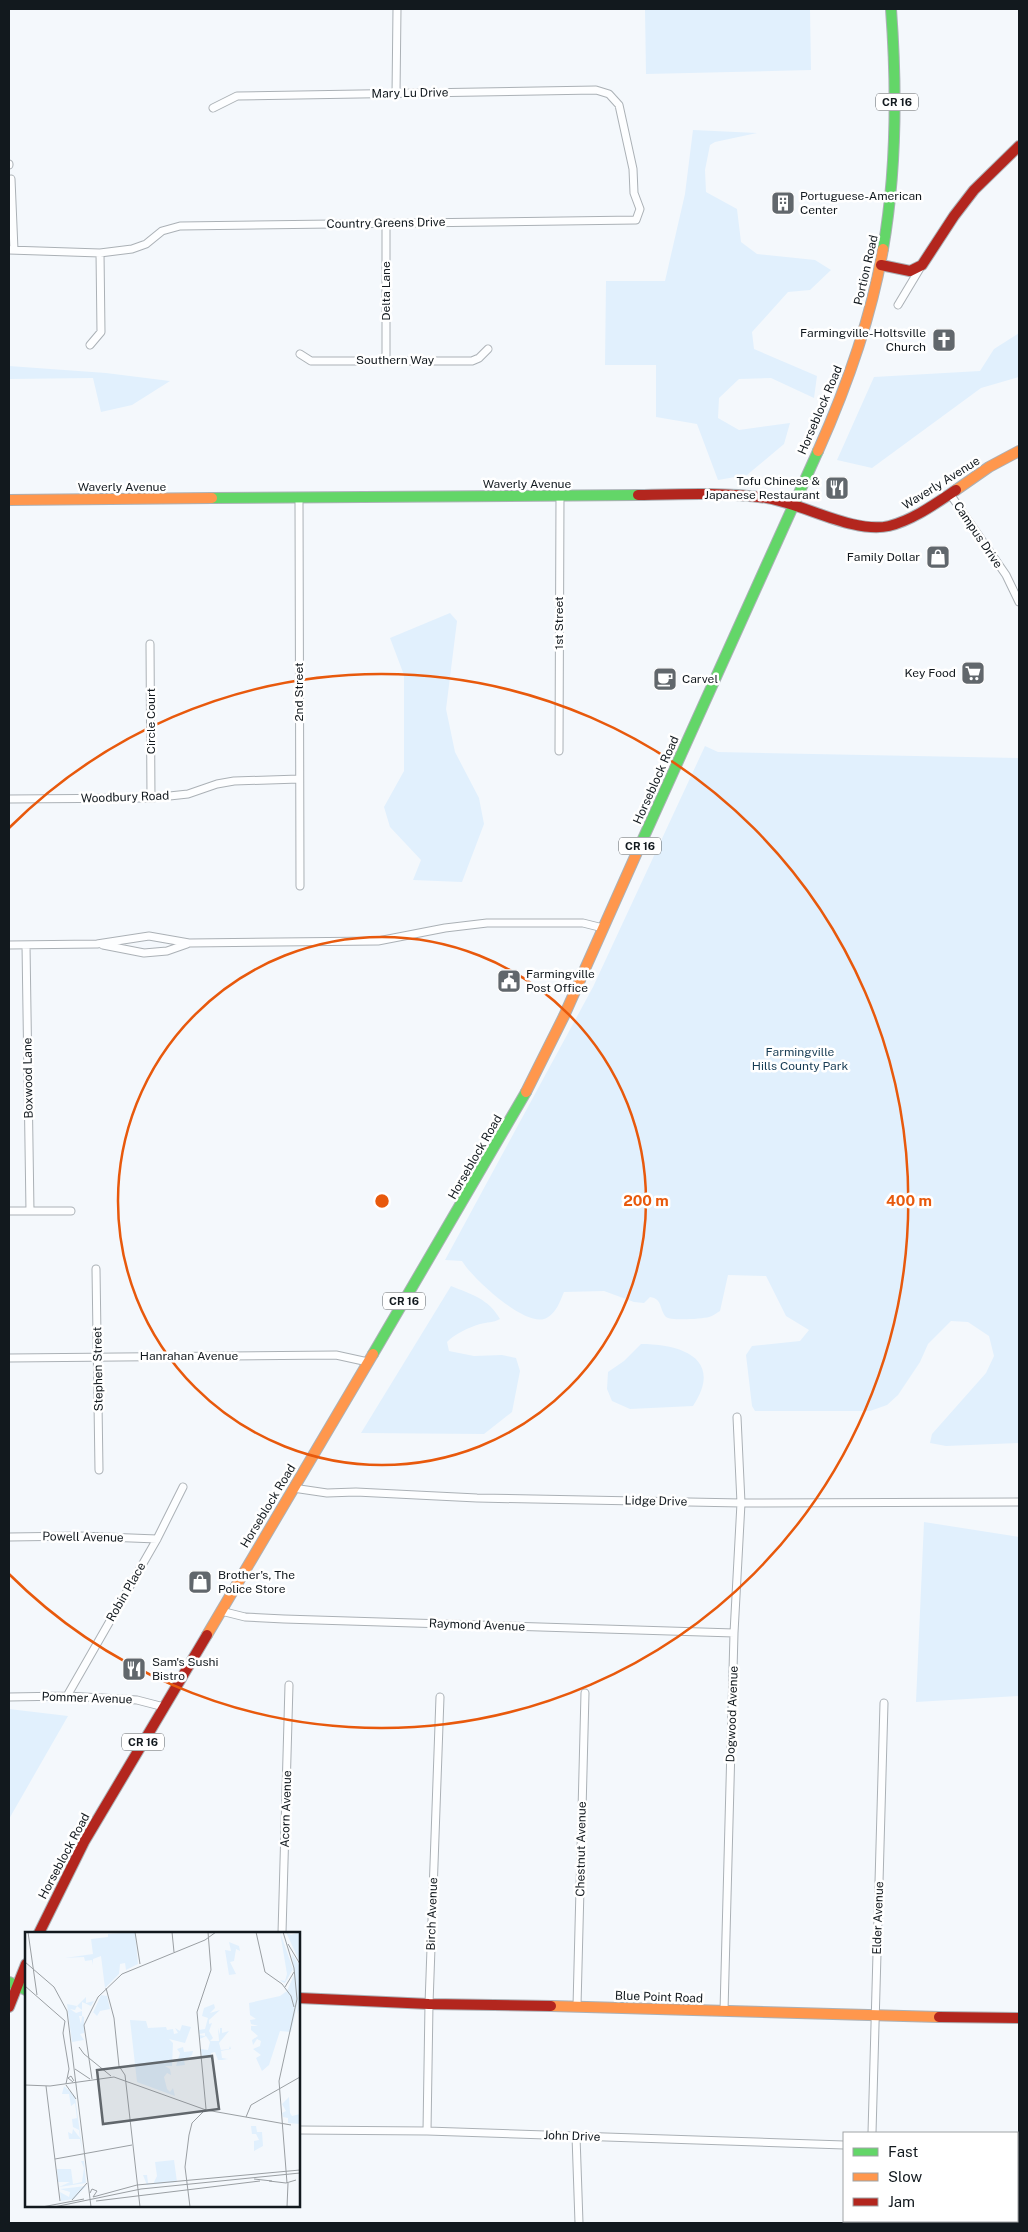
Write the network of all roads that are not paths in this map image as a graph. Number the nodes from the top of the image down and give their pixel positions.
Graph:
1 (397, 9) edge
2 (891, 9) edge
3 (396, 94) junction
4 (609, 94) joint
5 (213, 108) dead end
6 (1019, 146) edge
7 (11, 180) dead end
8 (386, 223) junction
9 (11, 250) edge
10 (100, 253) junction
11 (881, 265) junction
12 (922, 265) junction
13 (898, 305) dead end
14 (90, 345) dead end
15 (488, 349) dead end
16 (300, 354) dead end
17 (857, 355) joint
18 (386, 360) junction
19 (1019, 451) edge
20 (950, 494) junction
21 (560, 496) junction
22 (298, 498) junction
23 (9, 500) edge
24 (794, 503) junction
25 (1017, 591) edge
26 (1019, 602) edge
27 (150, 644) dead end
28 (559, 751) dead end
29 (299, 780) junction
30 (151, 798) junction
31 (9, 799) edge
32 (300, 886) dead end
33 (603, 928) junction
34 (190, 943) junction
35 (97, 944) junction
36 (9, 945) edge
37 (26, 945) junction
38 (9, 1211) edge
39 (30, 1211) junction
40 (71, 1211) dead end
41 (96, 1269) dead end
42 (98, 1356) junction
43 (9, 1358) edge
44 (368, 1362) junction
45 (737, 1417) dead end
46 (100, 1470) dead end
47 (182, 1487) dead end
48 (293, 1488) junction
49 (1019, 1502) edge
50 (741, 1503) junction
51 (9, 1537) edge
52 (157, 1539) junction
53 (221, 1611) junction
54 (734, 1633) junction
55 (289, 1686) dead end
56 (585, 1693) dead end
57 (67, 1696) junction
58 (9, 1697) edge
59 (440, 1697) dead end
60 (884, 1703) dead end
61 (164, 1707) junction
62 (39, 1932) edge
63 (282, 1932) edge
64 (25, 1966) edge
65 (17, 1986) edge
66 (300, 1998) edge
67 (429, 2004) junction
68 (577, 2006) junction
69 (9, 2007) edge
70 (724, 2011) junction
71 (875, 2016) junction
72 (1019, 2018) edge
73 (300, 2130) edge
74 (427, 2131) junction
75 (872, 2132) edge
76 (576, 2136) junction
77 (843, 2146) edge
78 (579, 2223) edge

1 - 3 street
2 - 11 main road, Portion Road / CR 16
3 - 4 street, Mary Lu Drive
3 - 5 street, Mary Lu Drive
4 - 8 street, Country Greens Drive
6 - 12 main road
7 - 9 street
8 - 10 street, Country Greens Drive
8 - 18 street, Delta Lane
9 - 10 street, Country Greens Drive
10 - 14 street
11 - 12 main road
11 - 17 main road, Portion Road / CR 16
12 - 13 street
15 - 18 street, Southern Way
16 - 18 street, Southern Way
17 - 24 main road, Horseblock Road / CR 16
19 - 20 main road, Waverly Avenue
20 - 24 main road, Waverly Avenue
20 - 25 street, Campus Drive
21 - 22 main road, Waverly Avenue
21 - 24 main road, Waverly Avenue
21 - 28 street, 1st Street
22 - 23 main road, Waverly Avenue
22 - 29 street, 2nd Street
24 - 33 main road, Horseblock Road / CR 16
25 - 26 street, Campus Drive
27 - 30 street, Circle Court
29 - 30 street, Woodbury Road
29 - 32 street, 2nd Street
30 - 31 street, Woodbury Road
33 - 34 street
33 - 44 main road, Horseblock Road / CR 16
34 - 35 street
34 - 35 street
35 - 37 street
36 - 37 street
37 - 39 street, Boxwood Lane
38 - 39 street
39 - 40 street
41 - 42 street, Stephen Street
42 - 43 street, Hanrahan Avenue
42 - 44 street, Hanrahan Avenue
42 - 46 street, Stephen Street
44 - 48 main road, Horseblock Road / CR 16
45 - 50 street, Dogwood Avenue
47 - 52 street, Robin Place
48 - 50 street, Lidge Drive
48 - 53 main road, Horseblock Road / CR 16
49 - 50 street, Lidge Drive
50 - 54 street, Dogwood Avenue
51 - 52 street, Powell Avenue
52 - 57 street, Robin Place
53 - 54 street, Raymond Avenue
53 - 61 main road, Horseblock Road / CR 16
54 - 70 street, Dogwood Avenue
55 - 63 street, Acorn Avenue
56 - 68 street, Chestnut Avenue
57 - 58 street, Pommer Avenue
57 - 61 street, Pommer Avenue
59 - 67 street, Birch Avenue
60 - 71 street, Elder Avenue
61 - 62 main road, Horseblock Road / CR 16
64 - 65 main road
65 - 69 main road
66 - 67 main road, Blue Point Road
67 - 68 main road, Blue Point Road
67 - 74 street, Birch Avenue
68 - 70 main road, Blue Point Road
70 - 71 main road, Blue Point Road
71 - 72 main road, Blue Point Road
71 - 75 street, Elder Avenue
73 - 74 street, John Drive
74 - 76 street, John Drive
76 - 77 street, John Drive
76 - 78 street

